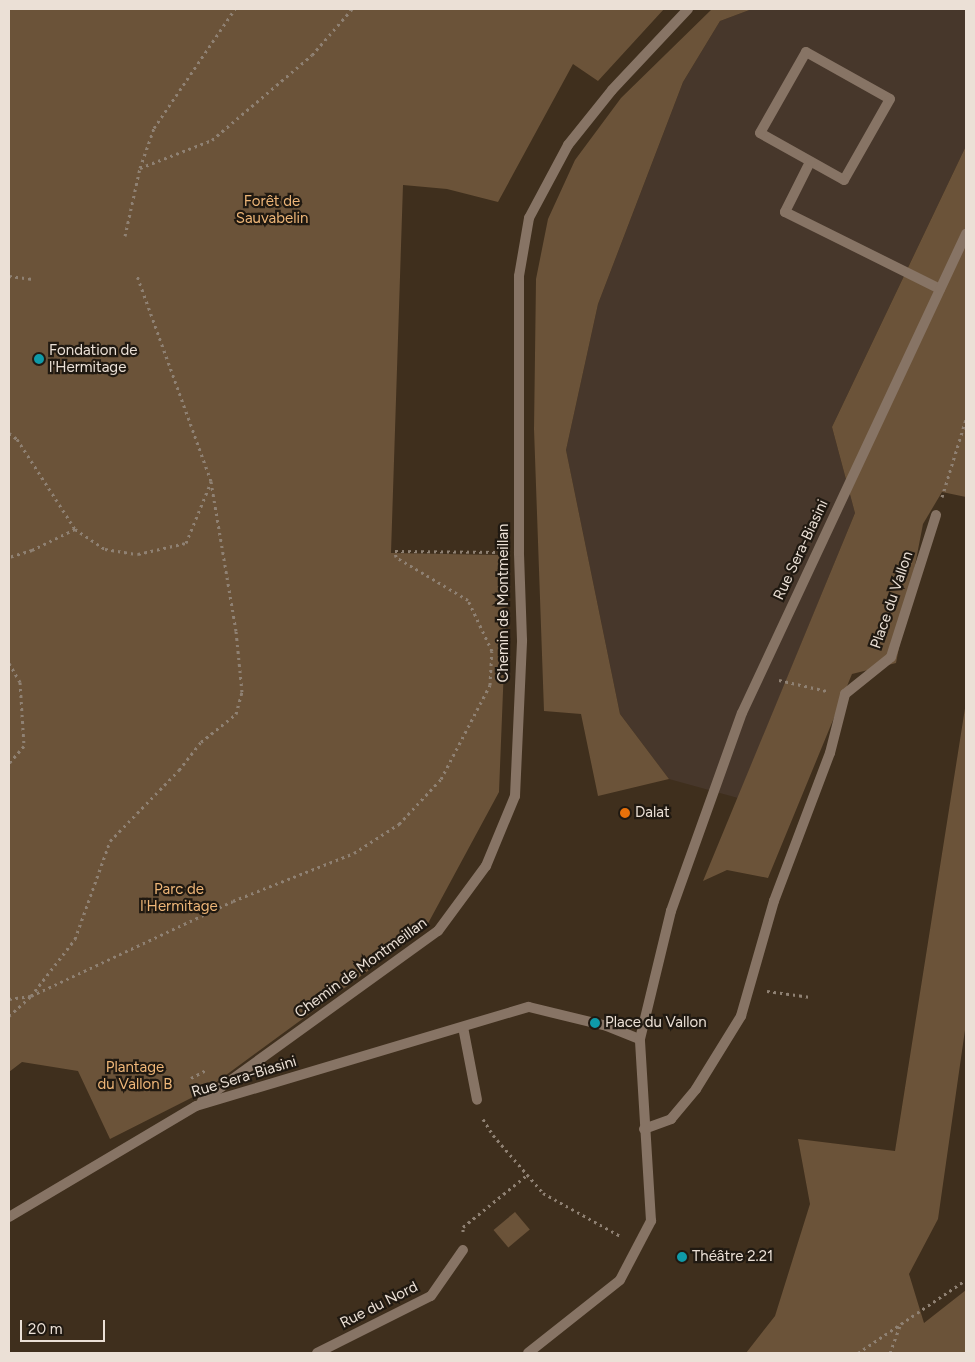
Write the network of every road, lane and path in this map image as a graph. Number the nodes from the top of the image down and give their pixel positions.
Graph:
1 (235, 9) edge
2 (352, 9) edge
3 (688, 9) edge
4 (810, 162) junction
5 (140, 168) junction
6 (966, 234) edge
7 (125, 236) dead end
8 (137, 275) dead end
9 (9, 276) edge
10 (33, 279) dead end
11 (940, 289) junction
12 (966, 419) edge
13 (9, 433) edge
14 (211, 481) junction
15 (936, 515) joint
16 (75, 529) junction
17 (519, 552) junction
18 (9, 557) edge
19 (9, 663) edge
20 (759, 675) junction
21 (845, 694) junction
22 (9, 763) edge
23 (749, 989) junction
24 (31, 996) junction
25 (812, 996) dead end
26 (9, 999) edge
27 (9, 1016) edge
28 (463, 1028) junction
29 (640, 1039) junction
30 (208, 1069) dead end
31 (191, 1078) dead end
32 (477, 1100) joint
33 (196, 1106) junction
34 (644, 1129) junction
35 (527, 1175) junction
36 (9, 1218) edge
37 (638, 1246) junction
38 (463, 1250) joint
39 (966, 1280) edge
40 (901, 1322) junction
41 (317, 1353) edge
42 (528, 1353) edge
43 (858, 1353) edge
44 (890, 1353) edge

1 - 5 path
2 - 5 path
3 - 17 street, Chemin de Montmeillan
4 - 4 street
4 - 11 street
5 - 7 path
6 - 11 street, Rue Sera-Biasini
8 - 14 path
9 - 10 path
11 - 20 street, Rue Sera-Biasini
12 - 15 path
13 - 16 path
14 - 16 path
14 - 24 path
15 - 21 street, Place du Vallon
16 - 18 path
17 - 24 path
17 - 33 street, Chemin de Montmeillan
19 - 22 path
20 - 21 path
20 - 29 street, Rue Sera-Biasini
21 - 23 street
23 - 25 path
23 - 34 street
24 - 26 path
24 - 27 path
28 - 29 street
28 - 32 street
28 - 33 street, Rue Sera-Biasini
29 - 34 street
30 - 31 path
32 - 35 path
33 - 36 street, Rue Sera-Biasini
34 - 37 street
35 - 37 path
35 - 38 path
37 - 42 street
38 - 41 street, Rue du Nord
39 - 40 path
40 - 43 path
40 - 44 path

